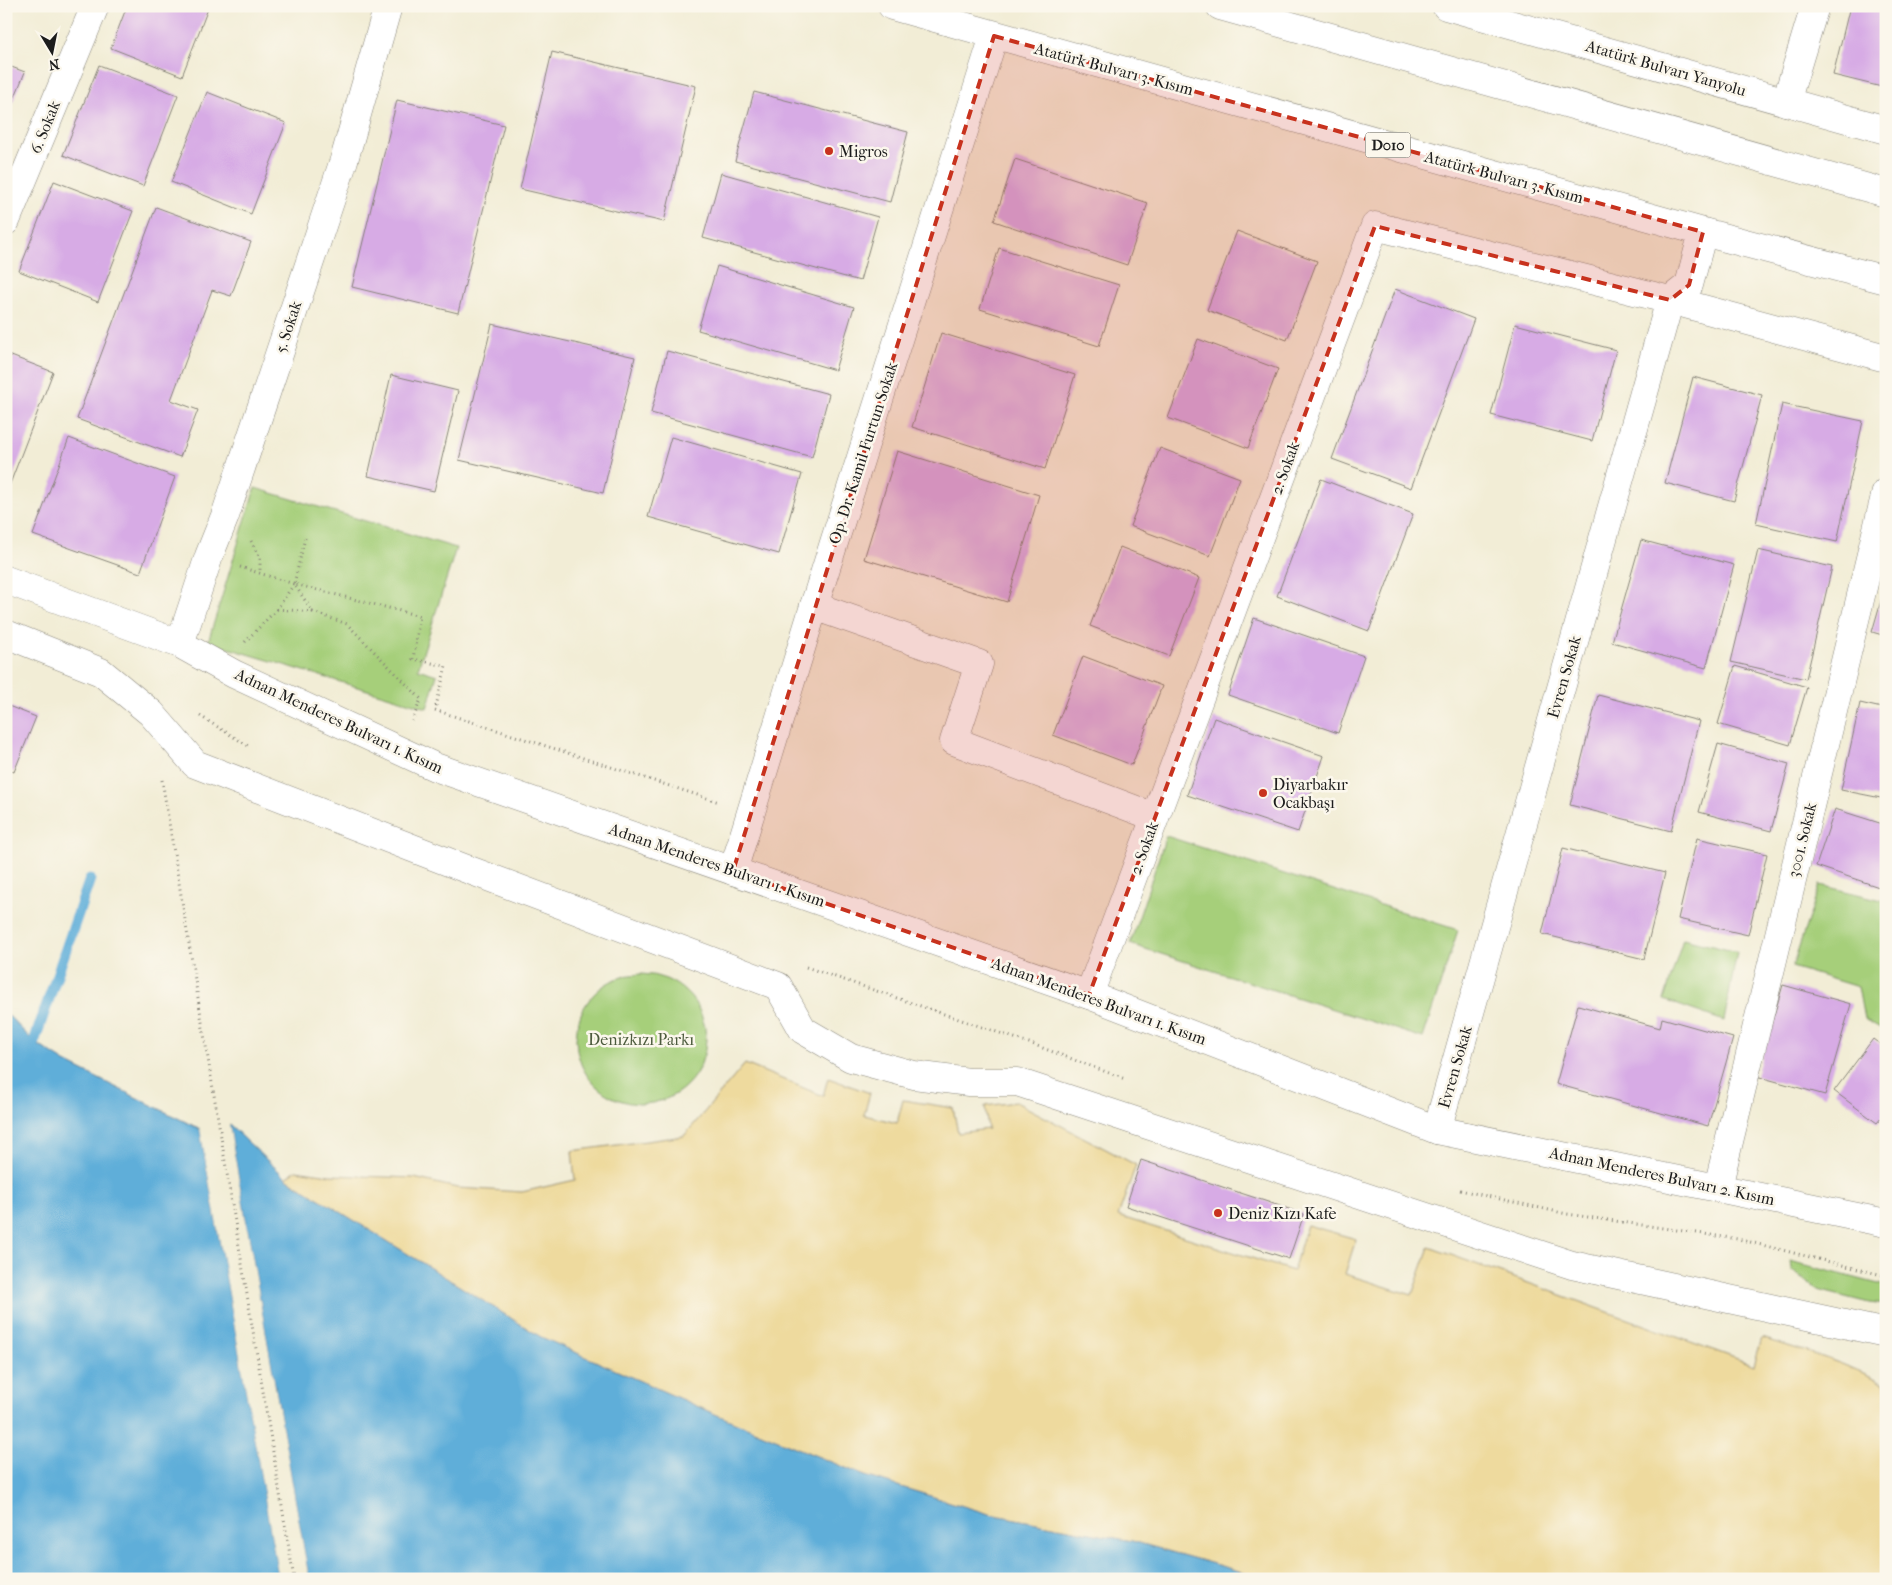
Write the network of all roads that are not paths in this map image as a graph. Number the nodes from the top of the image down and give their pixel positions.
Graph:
1 (95, 6) edge
2 (388, 6) edge
3 (892, 6) edge
4 (1220, 6) edge
5 (1446, 6) edge
6 (1815, 6) edge
7 (994, 36) junction
8 (1786, 102) junction
9 (1886, 130) edge
10 (1886, 193) edge
11 (6, 220) edge
12 (1703, 232) junction
13 (1886, 280) edge
14 (1670, 300) junction
15 (1886, 358) edge
16 (1886, 492) edge
17 (6, 580) edge
18 (814, 606) junction
19 (6, 634) edge
20 (180, 644) junction
21 (1155, 817) junction
22 (733, 871) junction
23 (1089, 995) junction
24 (1437, 1130) junction
25 (1718, 1187) junction
26 (1886, 1223) edge
27 (1886, 1333) edge

1 - 11 main road, 6. Sokak
2 - 20 main road, 5. Sokak
3 - 7 main road, Atatürk Bulvarı 3. Kısım / D010
4 - 10 main road
5 - 8 main road, Atatürk Bulvarı Yanyolu
6 - 8 main road
7 - 12 main road, Atatürk Bulvarı 3. Kısım / D010
7 - 18 main road, Op. Dr. Kamil Furtun Sokak
8 - 9 main road, Atatürk Bulvarı Yanyolu
12 - 13 main road, Atatürk Bulvarı 3. Kısım / D010
12 - 14 main road
14 - 15 main road
14 - 21 main road, 2. Sokak
14 - 24 main road, Evren Sokak
16 - 25 main road, 3001. Sokak
17 - 20 main road, Adnan Menderes Bulvarı 1. Kısım
18 - 21 main road
18 - 22 main road, Op. Dr. Kamil Furtun Sokak
19 - 27 main road
20 - 22 main road, Adnan Menderes Bulvarı 1. Kısım
21 - 23 main road, 2. Sokak
22 - 23 main road, Adnan Menderes Bulvarı 1. Kısım
23 - 24 main road, Adnan Menderes Bulvarı 1. Kısım
24 - 25 main road, Adnan Menderes Bulvarı 2. Kısım
25 - 26 main road, Adnan Menderes Bulvarı 2. Kısım

